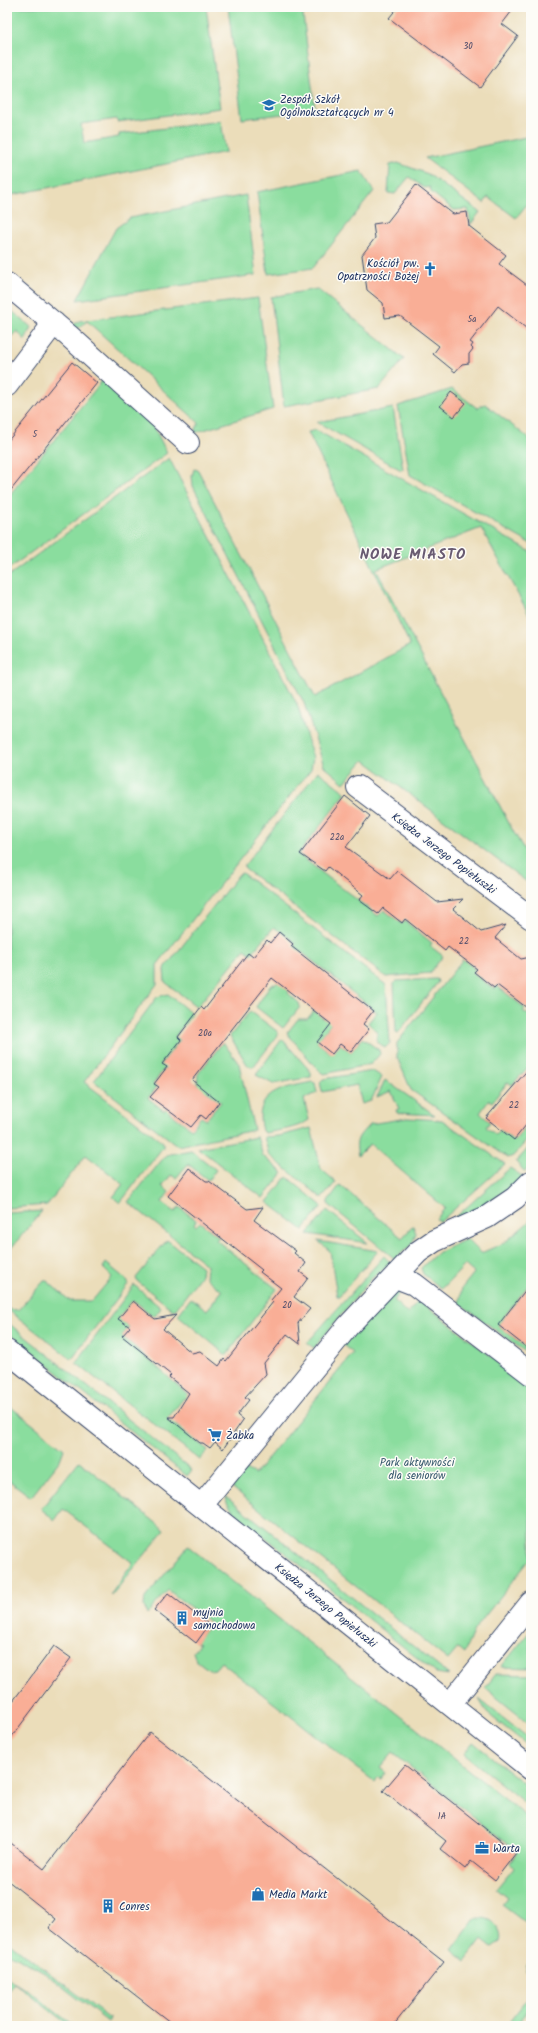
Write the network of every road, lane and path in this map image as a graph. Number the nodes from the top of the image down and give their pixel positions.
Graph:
1 (7, 284) edge
2 (54, 323) junction
3 (7, 385) edge
4 (188, 443) dead end
5 (358, 787) dead end
6 (531, 918) edge
7 (531, 1182) edge
8 (396, 1277) junction
9 (7, 1351) edge
10 (531, 1374) edge
11 (202, 1505) junction
12 (531, 1603) edge
13 (450, 1704) junction
14 (531, 1770) edge

1 - 2 street
2 - 3 street
2 - 4 street
5 - 6 street, Księdza Jerzego Popiełuszki
7 - 8 street
8 - 10 street
8 - 11 street
9 - 11 street, Księdza Jerzego Popiełuszki
11 - 13 street, Księdza Jerzego Popiełuszki
12 - 13 street
13 - 14 street, Księdza Jerzego Popiełuszki

